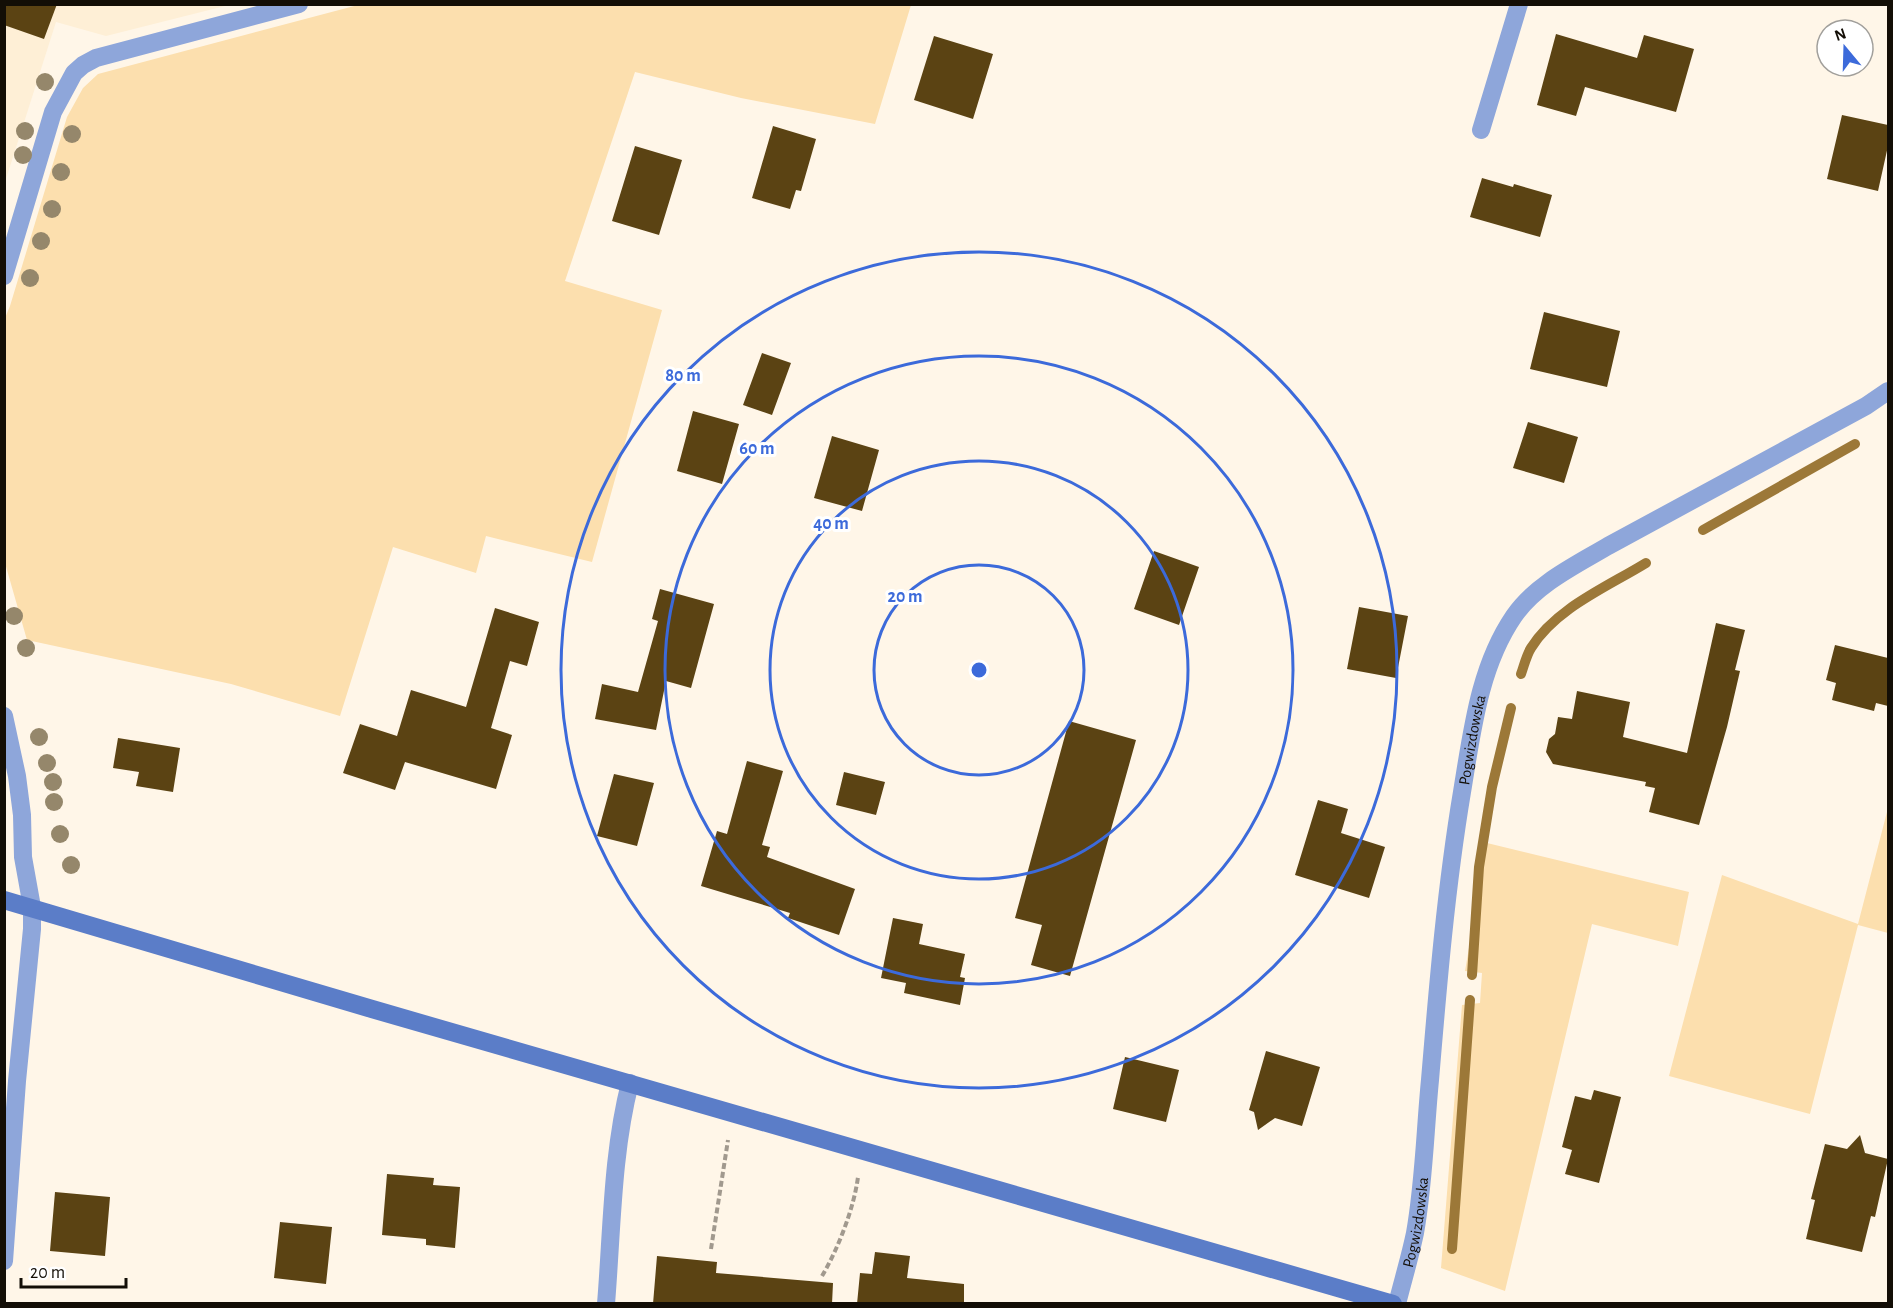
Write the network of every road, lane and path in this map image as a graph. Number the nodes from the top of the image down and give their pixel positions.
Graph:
1 (299, 4) edge
2 (1519, 4) edge
3 (1481, 130) dead end
4 (4, 276) edge
5 (1888, 391) edge
6 (4, 716) edge
7 (4, 900) edge
8 (32, 907) junction
9 (630, 1083) junction
10 (731, 1112) junction
11 (862, 1149) junction
12 (711, 1249) dead end
13 (4, 1261) edge
14 (822, 1276) dead end
15 (606, 1304) edge
16 (1395, 1304) edge

1 - 4 street
2 - 3 street
5 - 16 street, Pogwizdowska
6 - 8 street
7 - 8 street
8 - 9 street
8 - 13 street
9 - 10 street
9 - 15 street
10 - 11 street
10 - 12 path
11 - 14 path
11 - 16 street

